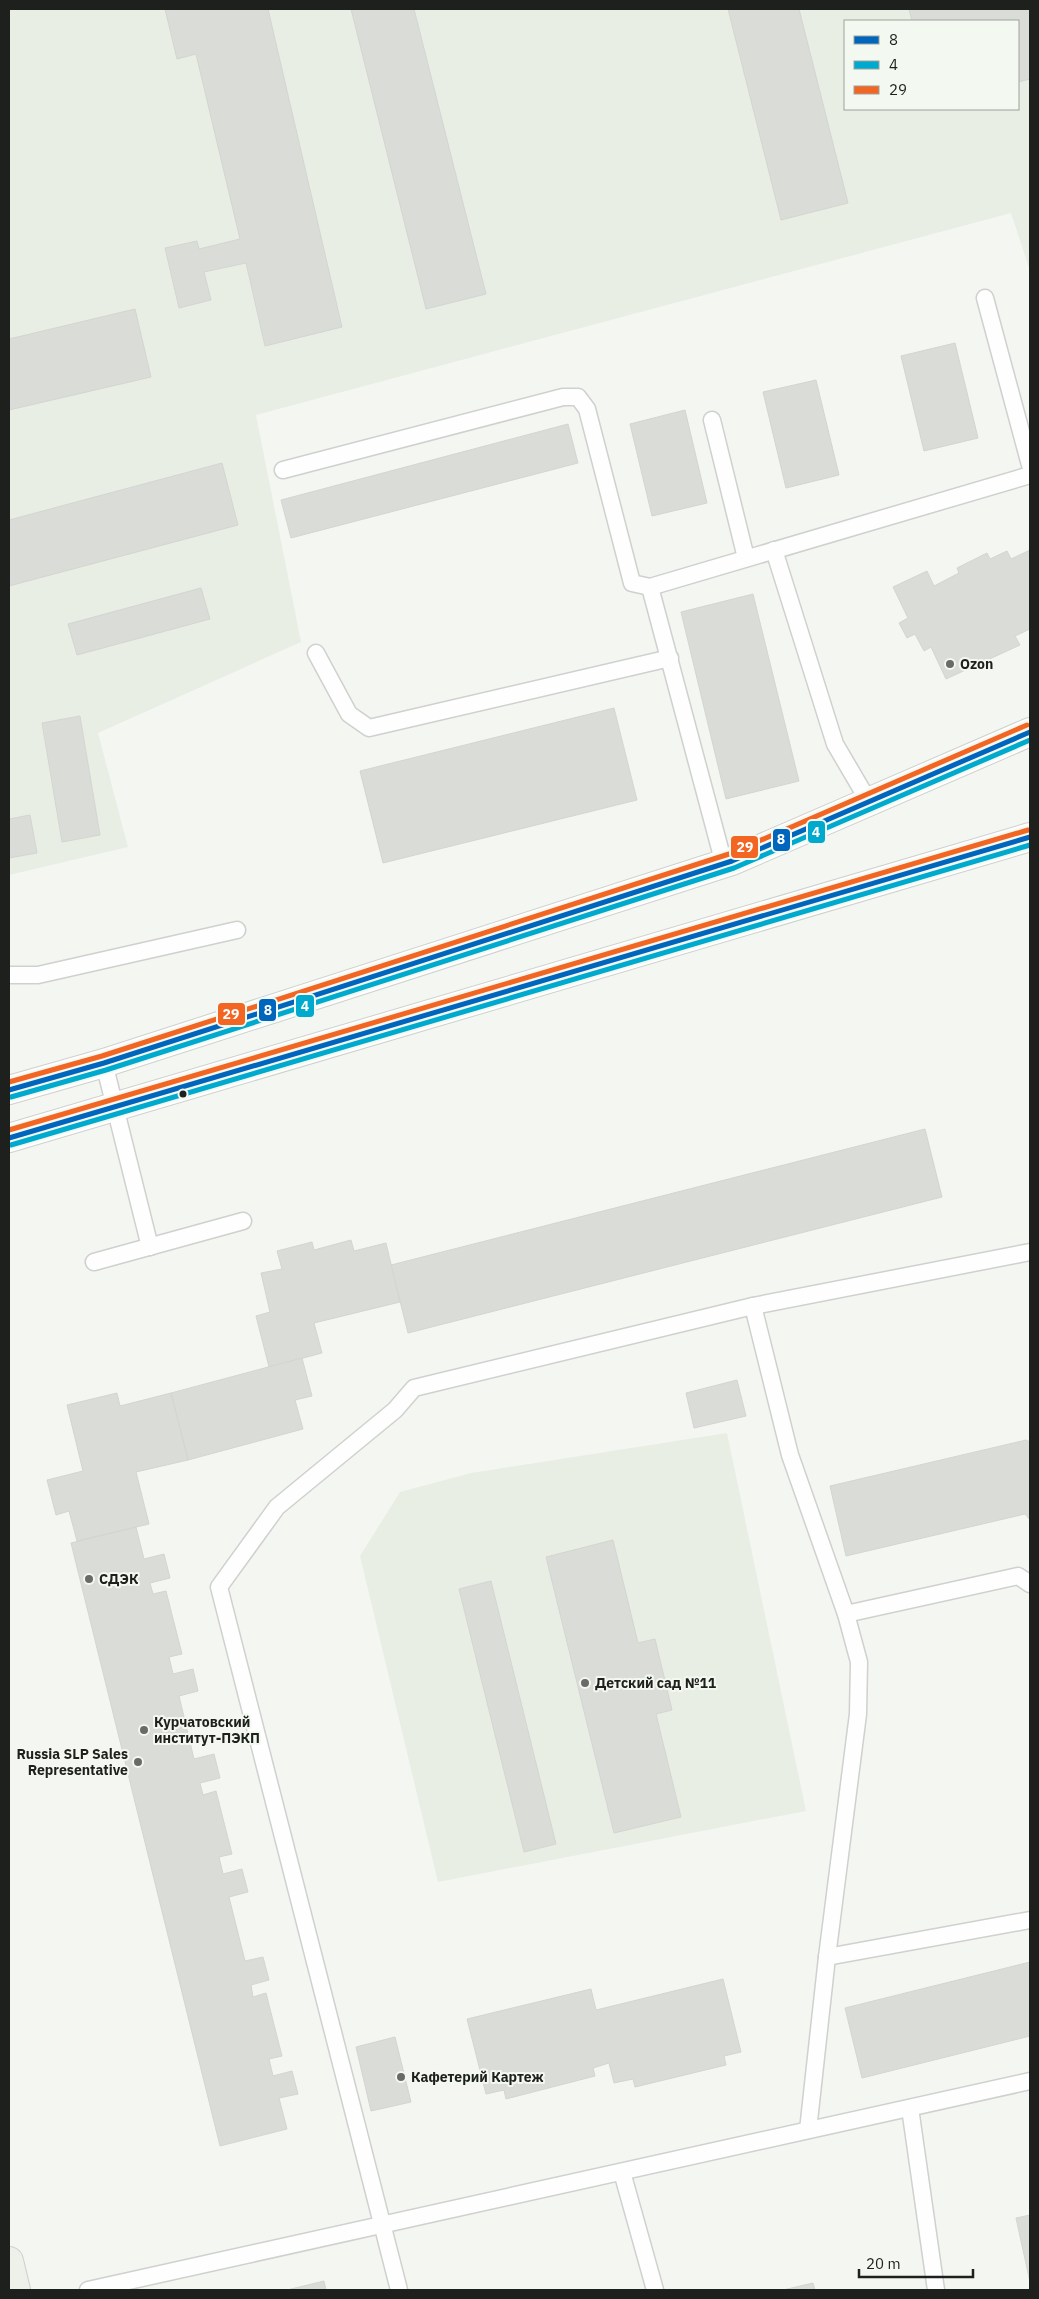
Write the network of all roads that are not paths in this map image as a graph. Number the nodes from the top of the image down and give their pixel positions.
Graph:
1 (985, 298) dead end
2 (712, 420) dead end
3 (1030, 465) edge
4 (283, 470) dead end
5 (1030, 475) edge
6 (774, 550) junction
7 (746, 558) junction
8 (650, 587) junction
9 (316, 653) dead end
10 (670, 658) junction
11 (1030, 732) edge
12 (869, 802) junction
13 (1030, 837) edge
14 (724, 864) junction
15 (237, 930) dead end
16 (9, 975) edge
17 (104, 1063) junction
18 (9, 1090) edge
19 (116, 1106) junction
20 (9, 1138) edge
21 (244, 1221) dead end
22 (150, 1247) junction
23 (1030, 1252) edge
24 (94, 1262) dead end
25 (753, 1306) junction
26 (1030, 1584) edge
27 (846, 1614) junction
28 (1030, 1920) edge
29 (827, 1957) junction
30 (1030, 2081) edge
31 (910, 2108) junction
32 (808, 2130) junction
33 (622, 2172) junction
34 (384, 2225) junction
35 (9, 2261) edge
36 (16, 2290) edge
37 (88, 2290) edge
38 (400, 2290) edge
39 (655, 2290) edge
40 (936, 2290) edge

1 - 3 lane
2 - 7 lane
4 - 8 lane
5 - 6 lane
6 - 7 lane
6 - 12 lane
7 - 8 lane
8 - 10 lane
9 - 10 lane
10 - 14 lane
11 - 12 street
12 - 14 street
13 - 19 street
14 - 17 street
15 - 16 lane
17 - 18 street
17 - 19 lane
19 - 20 street
19 - 22 lane
21 - 22 lane
22 - 24 lane
23 - 25 lane
25 - 27 lane
25 - 34 lane
26 - 27 lane
27 - 29 lane
28 - 29 lane
29 - 32 lane
30 - 31 lane
31 - 32 lane
31 - 40 lane
32 - 33 lane
33 - 34 lane
33 - 39 lane
34 - 37 lane
34 - 38 lane
35 - 36 main road

